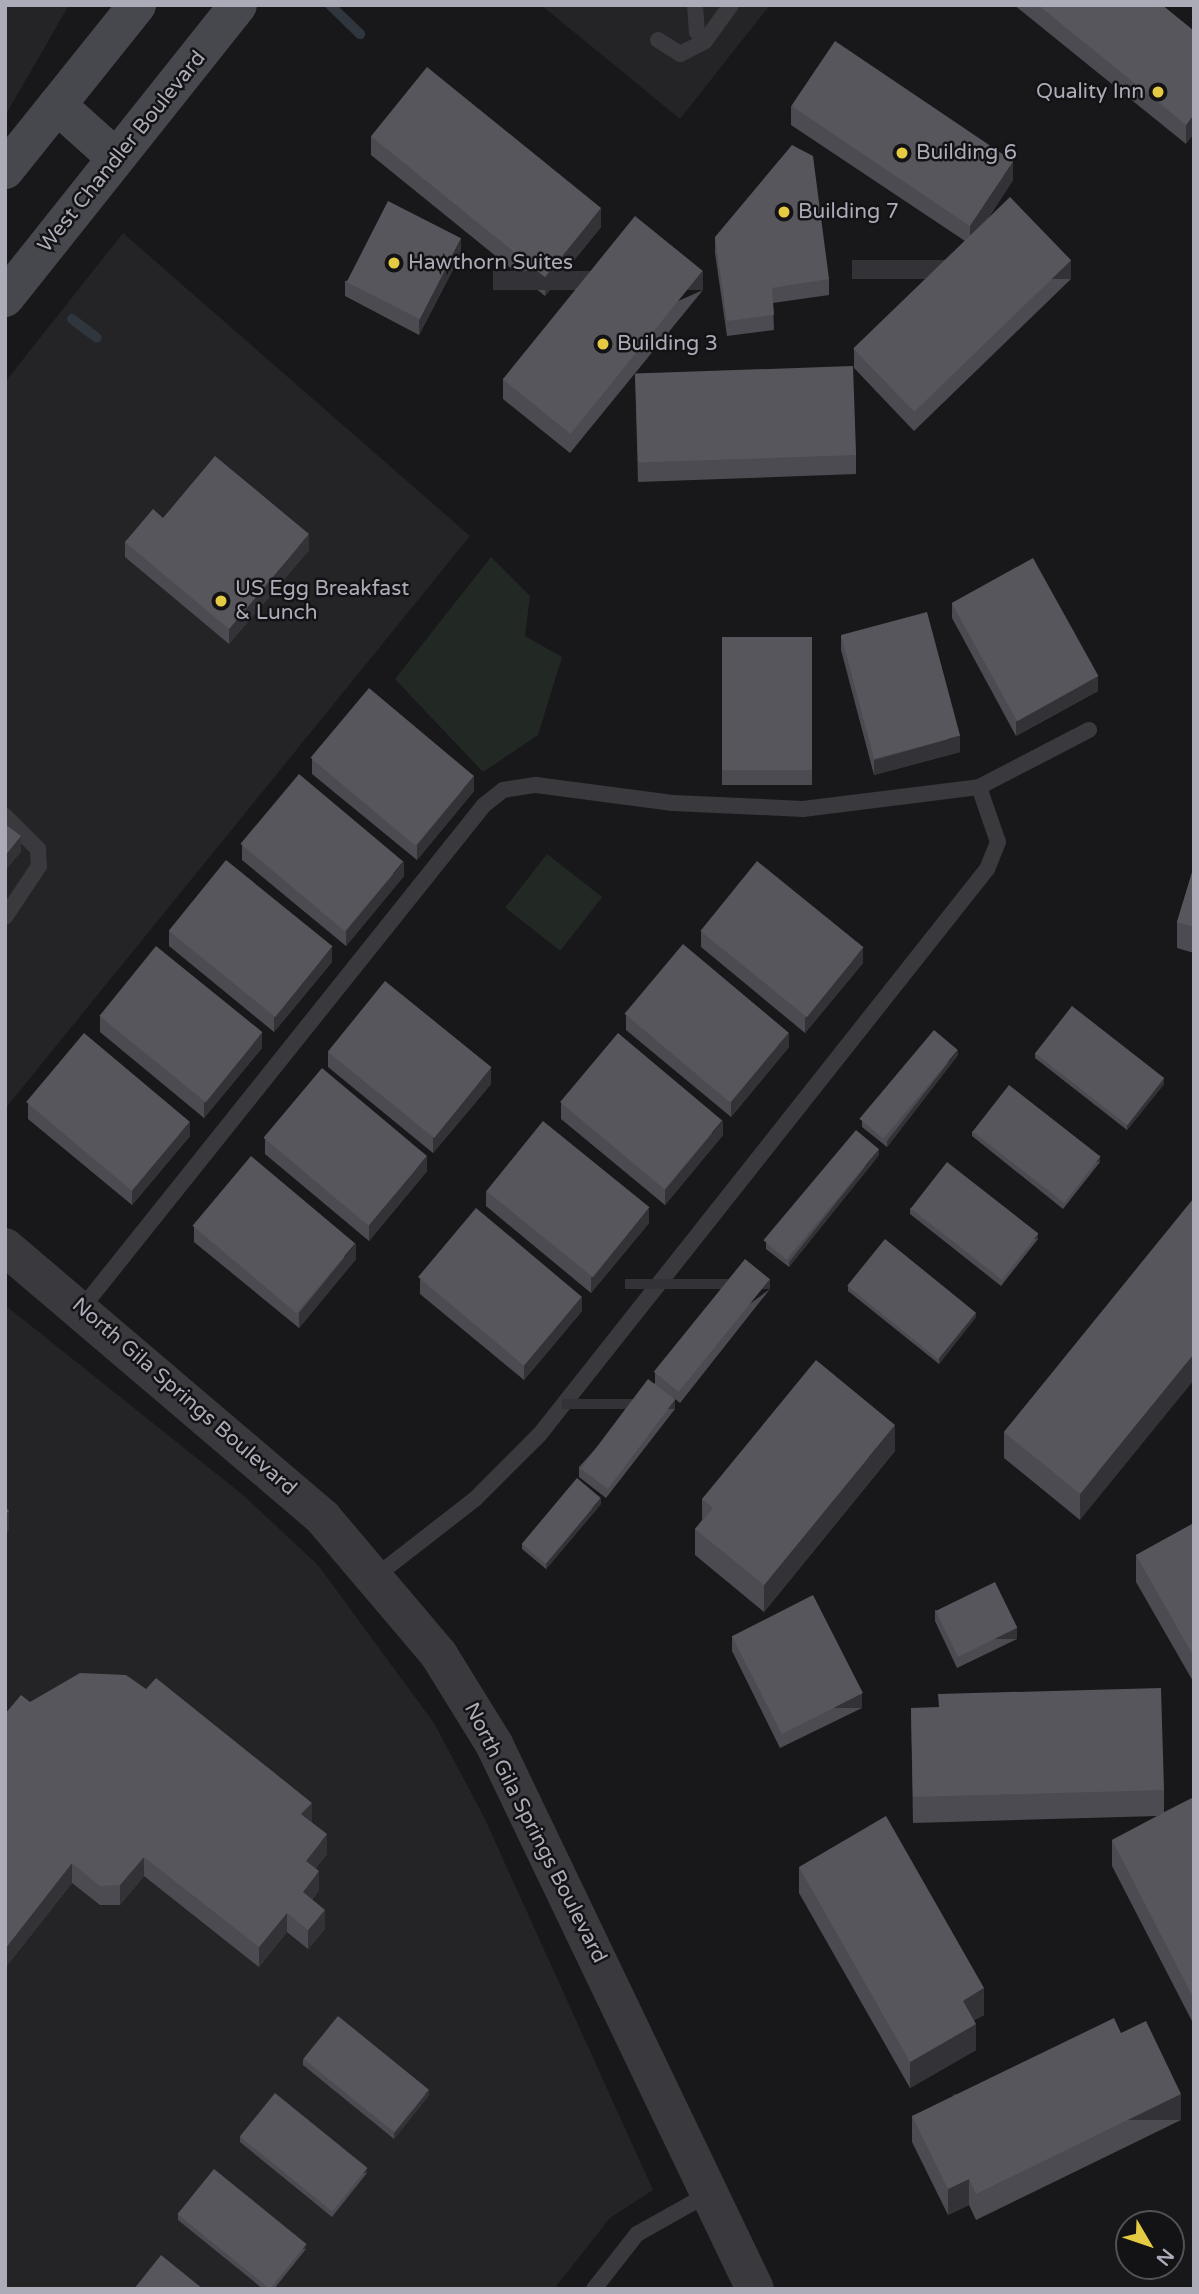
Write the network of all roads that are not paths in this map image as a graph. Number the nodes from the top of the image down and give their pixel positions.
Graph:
1 (137, 5) edge
2 (238, 5) edge
3 (695, 5) edge
4 (732, 5) edge
5 (658, 40) dead end
6 (705, 41) junction
7 (57, 105) junction
8 (116, 158) junction
9 (5, 170) edge
10 (5, 298) edge
11 (1089, 730) dead end
12 (979, 788) junction
13 (5, 816) edge
14 (5, 917) edge
15 (5, 1247) edge
16 (82, 1308) junction
17 (376, 1576) junction
18 (713, 2192) junction
19 (594, 2289) edge
20 (755, 2289) edge

1 - 7 main road
2 - 8 main road, West Chandler Boulevard
3 - 6 lane
4 - 6 lane
5 - 6 lane
7 - 8 main road
7 - 9 main road
8 - 10 main road, West Chandler Boulevard
11 - 12 lane
12 - 16 lane
12 - 17 lane
13 - 14 lane
15 - 16 street, North Gila Springs Boulevard
16 - 17 street, North Gila Springs Boulevard
17 - 18 street, North Gila Springs Boulevard
18 - 19 lane
18 - 20 street, North Gila Springs Boulevard

